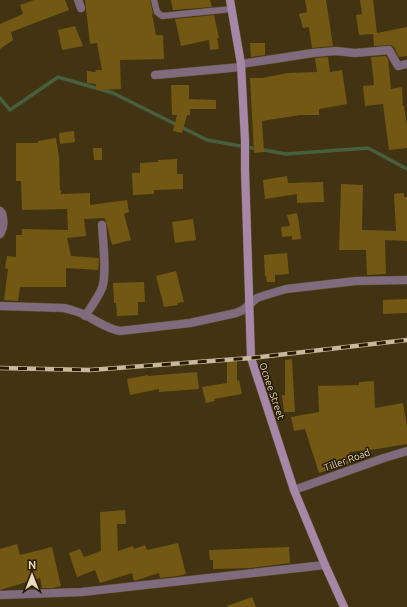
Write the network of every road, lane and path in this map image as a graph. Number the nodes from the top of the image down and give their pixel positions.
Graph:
1 (154, 0) edge
2 (230, 0) edge
3 (232, 9) junction
4 (407, 64) edge
5 (241, 65) junction
6 (155, 75) dead end
7 (0, 211) edge
8 (102, 225) dead end
9 (0, 234) edge
10 (407, 280) edge
11 (250, 304) junction
12 (0, 306) edge
13 (85, 316) junction
14 (407, 451) edge
15 (294, 490) junction
16 (325, 565) junction
17 (0, 596) edge
18 (344, 607) edge

1 - 3 lane
2 - 3 street, Ocnee Street
3 - 5 street, Ocnee Street
4 - 5 street
5 - 6 street
5 - 11 street, Ocnee Street
7 - 9 street
8 - 13 street
10 - 11 street
11 - 13 street
11 - 15 street, Ocnee Street
12 - 13 street
14 - 15 street, Tiller Road
15 - 16 street, Ocnee Street
16 - 17 street
16 - 18 street, Ocnee Street

